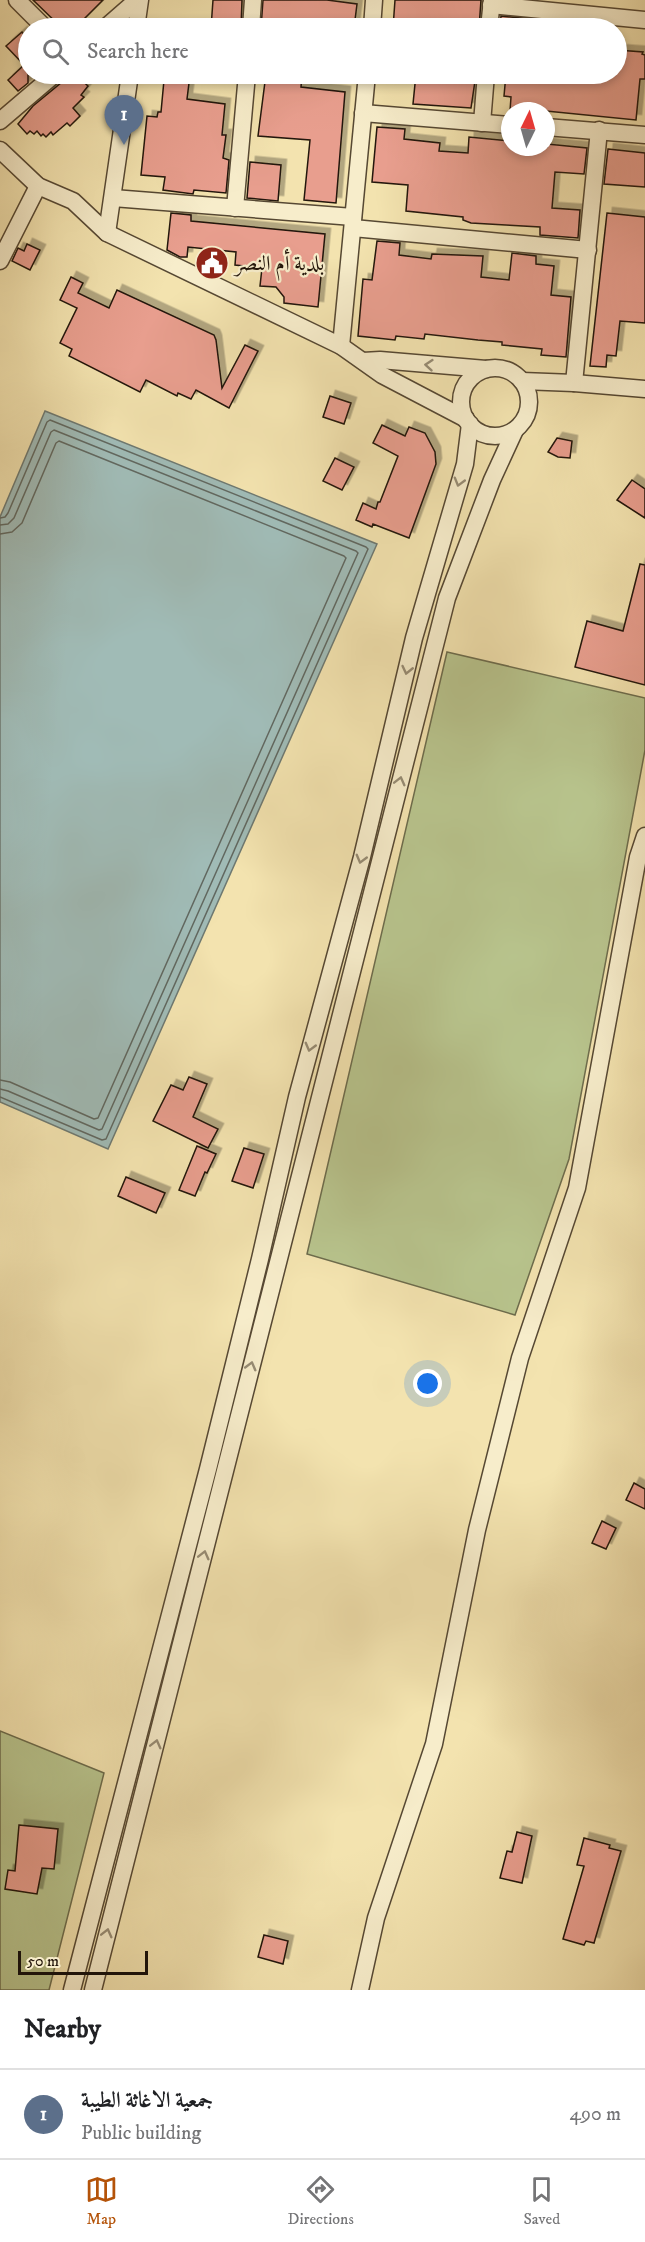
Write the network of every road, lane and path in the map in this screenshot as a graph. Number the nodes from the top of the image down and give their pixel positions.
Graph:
1 (17, 0) edge
2 (138, 0) edge
3 (253, 0) edge
4 (375, 0) edge
5 (491, 3) edge
6 (35, 18) edge
7 (117, 18) edge
8 (137, 18) edge
9 (252, 18) edge
10 (373, 18) edge
11 (490, 18) edge
12 (627, 18) edge
13 (627, 18) edge
14 (645, 20) edge
15 (44, 84) edge
16 (129, 84) edge
17 (246, 84) edge
18 (366, 84) edge
19 (485, 84) edge
20 (363, 113) junction
21 (0, 122) edge
22 (483, 123) junction
23 (501, 124) edge
24 (555, 128) edge
25 (599, 130) junction
26 (645, 135) edge
27 (0, 150) edge
28 (38, 186) junction
29 (113, 198) junction
30 (235, 208) junction
31 (353, 223) junction
32 (107, 233) junction
33 (588, 250) junction
34 (0, 261) edge
35 (341, 346) junction
36 (363, 361) junction
37 (487, 369) junction
38 (522, 381) junction
39 (574, 383) junction
40 (645, 389) edge
41 (468, 422) junction
42 (515, 430) junction
43 (645, 836) edge
44 (72, 1990) edge
45 (93, 1990) edge
46 (360, 1990) edge

1 - 6 street
2 - 7 street
2 - 8 street
3 - 9 street
4 - 10 street
5 - 11 street
5 - 12 street
13 - 14 street
15 - 21 street
16 - 29 street
17 - 30 street
18 - 20 street
19 - 22 street
20 - 22 street
20 - 31 street
22 - 23 street
24 - 25 street
25 - 26 street
25 - 33 street
27 - 28 street
28 - 32 street
28 - 34 street
29 - 30 street
29 - 32 street
30 - 31 street
31 - 33 street
31 - 35 street
32 - 35 street
33 - 39 street
35 - 36 street
37 -> 36 street
36 - 41 street
37 - 38 street
37 - 41 street
38 - 39 street
38 - 42 street
39 - 40 street
41 - 42 street
41 -> 44 street
45 -> 42 street
43 - 46 street

